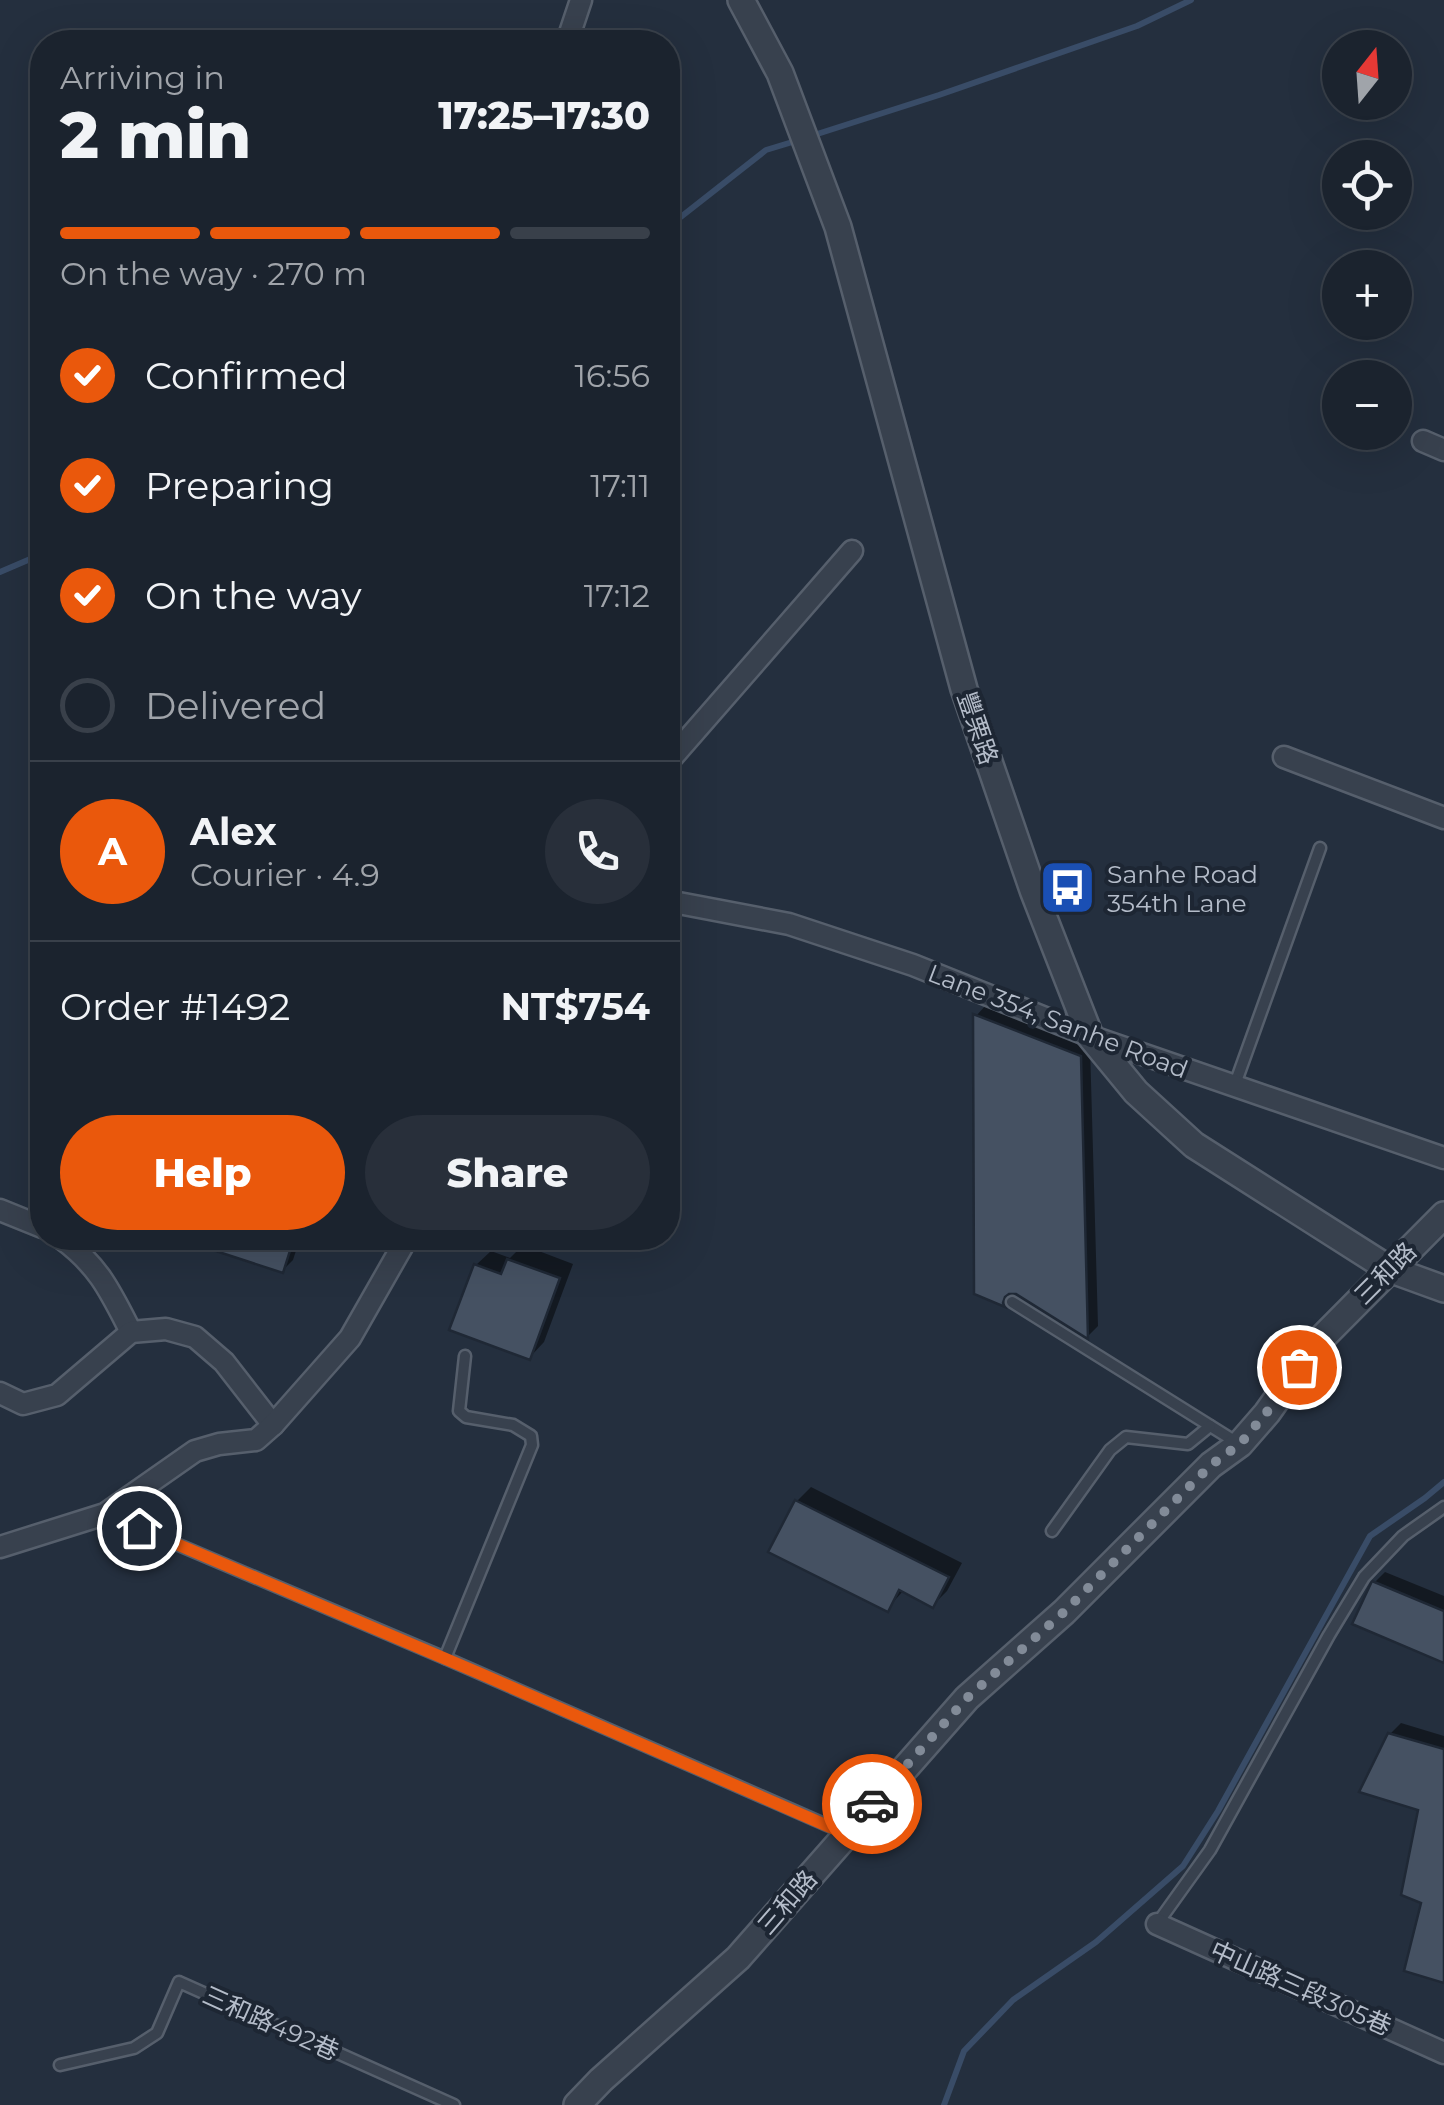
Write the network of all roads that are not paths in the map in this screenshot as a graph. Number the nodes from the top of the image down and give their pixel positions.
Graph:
1 (581, 0) edge
2 (740, 0) edge
3 (571, 30) edge
4 (1423, 442) dead end
5 (1444, 450) edge
6 (852, 551) dead end
7 (680, 748) edge
8 (1284, 757) dead end
9 (1444, 818) edge
10 (1320, 848) dead end
11 (680, 903) edge
12 (1090, 1036) junction
13 (1234, 1087) junction
14 (1444, 1158) edge
15 (0, 1210) edge
16 (1444, 1215) edge
17 (30, 1222) edge
18 (78, 1250) edge
19 (401, 1250) edge
20 (1389, 1269) junction
21 (1444, 1289) edge
22 (1012, 1302) dead end
23 (131, 1332) junction
24 (465, 1356) dead end
25 (0, 1393) edge
26 (273, 1425) junction
27 (1210, 1426) junction
28 (1240, 1444) junction
29 (1444, 1507) edge
30 (105, 1514) junction
31 (1052, 1531) dead end
32 (4, 1551) edge
33 (445, 1658) junction
34 (846, 1834) junction
35 (1157, 1924) joint
36 (1444, 2053) edge
37 (60, 2065) dead end
38 (454, 2105) edge
39 (577, 2105) edge

1 - 3 street
2 - 12 street, 豐栗路
4 - 5 street
6 - 7 street
8 - 9 street
10 - 13 lane
11 - 12 street, Lane 354, Sanhe Road
12 - 13 street, Lane 354, Sanhe Road
12 - 20 street, 豐栗路
13 - 14 street, Lane 354, Sanhe Road
15 - 17 street
16 - 20 street, 三和路
18 - 23 street
19 - 26 street
20 - 21 street, 豐栗路
20 - 28 street, 三和路
22 - 27 lane
23 - 25 street
23 - 26 street
24 - 33 lane
26 - 30 street
27 - 28 lane
27 - 31 lane
28 - 34 street, 三和路
29 - 35 lane
30 - 32 street
30 - 33 lane
33 - 34 lane
34 - 39 street, 三和路
35 - 36 street, 中山路三段305巷
37 - 38 lane, 三和路492巷

